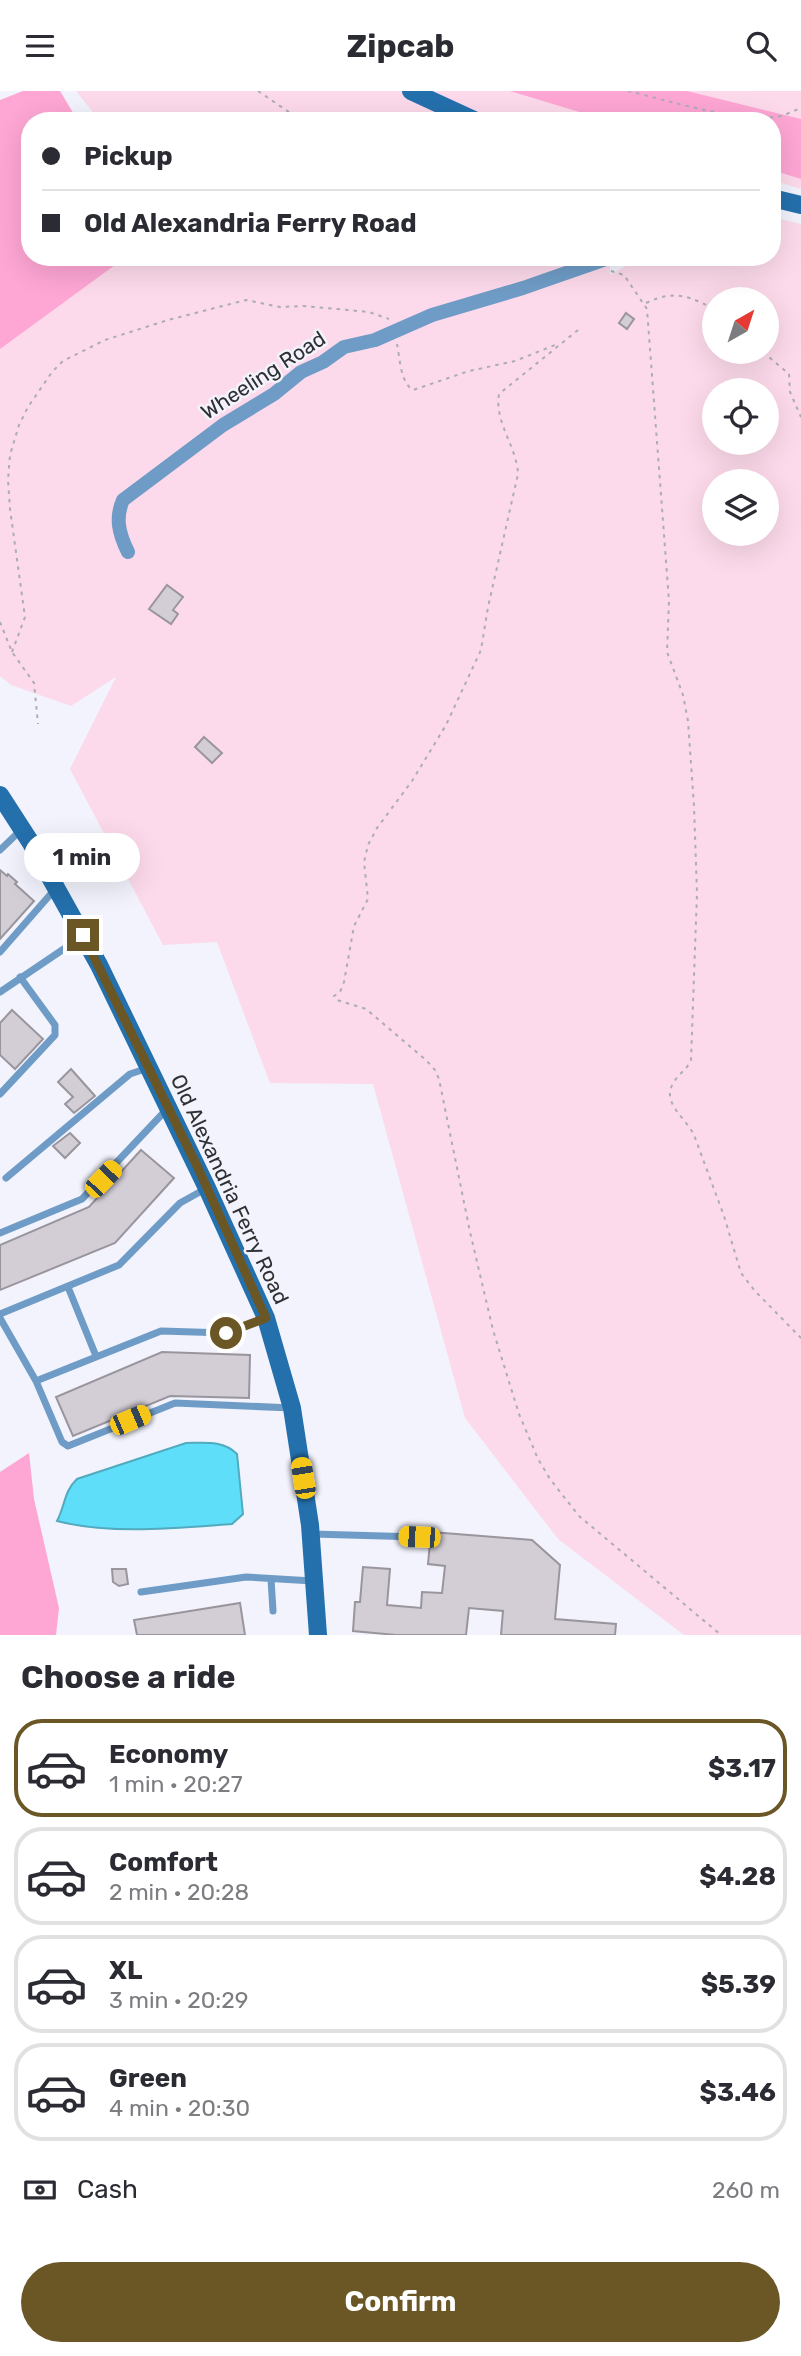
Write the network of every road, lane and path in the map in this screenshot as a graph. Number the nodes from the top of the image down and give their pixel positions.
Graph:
1 (258, 91) edge
2 (411, 91) edge
3 (628, 91) edge
4 (801, 108) edge
5 (289, 112) edge
6 (456, 112) edge
7 (724, 112) edge
8 (781, 116) edge
9 (781, 196) edge
10 (801, 196) edge
11 (781, 199) edge
12 (801, 205) edge
13 (604, 266) edge
14 (613, 266) edge
15 (645, 303) junction
16 (702, 304) edge
17 (578, 330) dead end
18 (394, 332) junction
19 (560, 343) junction
20 (777, 364) edge
21 (801, 417) edge
22 (128, 552) dead end
23 (0, 622) edge
24 (12, 652) junction
25 (38, 725) dead end
26 (0, 795) edge
27 (22, 829) junction
28 (0, 850) edge
29 (57, 888) junction
30 (83, 935) junction
31 (0, 952) edge
32 (20, 977) junction
33 (0, 992) edge
34 (148, 1068) junction
35 (0, 1094) edge
36 (169, 1107) junction
37 (6, 1178) dead end
38 (207, 1188) junction
39 (0, 1233) edge
40 (68, 1287) junction
41 (0, 1316) edge
42 (266, 1318) junction
43 (801, 1338) edge
44 (96, 1356) junction
45 (36, 1381) junction
46 (292, 1408) junction
47 (311, 1534) junction
48 (419, 1537) dead end
49 (271, 1579) junction
50 (314, 1581) junction
51 (141, 1592) dead end
52 (273, 1611) dead end
53 (318, 1635) edge
54 (721, 1635) edge

1 - 5 path
2 - 6 main road
3 - 7 path
4 - 8 path
9 - 10 street
11 - 12 main road
13 - 18 street, Wheeling Road
14 - 15 path
15 - 16 path
15 - 43 path
17 - 19 path
18 - 19 path
18 - 22 street, Wheeling Road
18 - 24 path
19 - 54 path
20 - 21 path
23 - 24 path
24 - 25 path
26 - 27 main road, Old Alexandria Ferry Road
27 - 28 lane
27 - 29 main road, Old Alexandria Ferry Road
29 - 30 main road, Old Alexandria Ferry Road
29 - 31 lane
30 - 32 lane
30 - 34 main road, Old Alexandria Ferry Road
32 - 33 lane
32 - 35 lane
34 - 36 main road, Old Alexandria Ferry Road
34 - 37 lane
36 - 38 main road, Old Alexandria Ferry Road
36 - 39 lane
38 - 40 lane
38 - 42 main road, Old Alexandria Ferry Road
40 - 41 lane
40 - 44 lane
41 - 45 lane
42 - 44 lane
42 - 46 main road, Old Alexandria Ferry Road
44 - 45 lane
45 - 46 lane
46 - 47 main road, Old Alexandria Ferry Road
47 - 48 lane
47 - 50 main road, Old Alexandria Ferry Road
49 - 50 lane
49 - 51 lane
49 - 52 lane
50 - 53 main road, Old Alexandria Ferry Road

